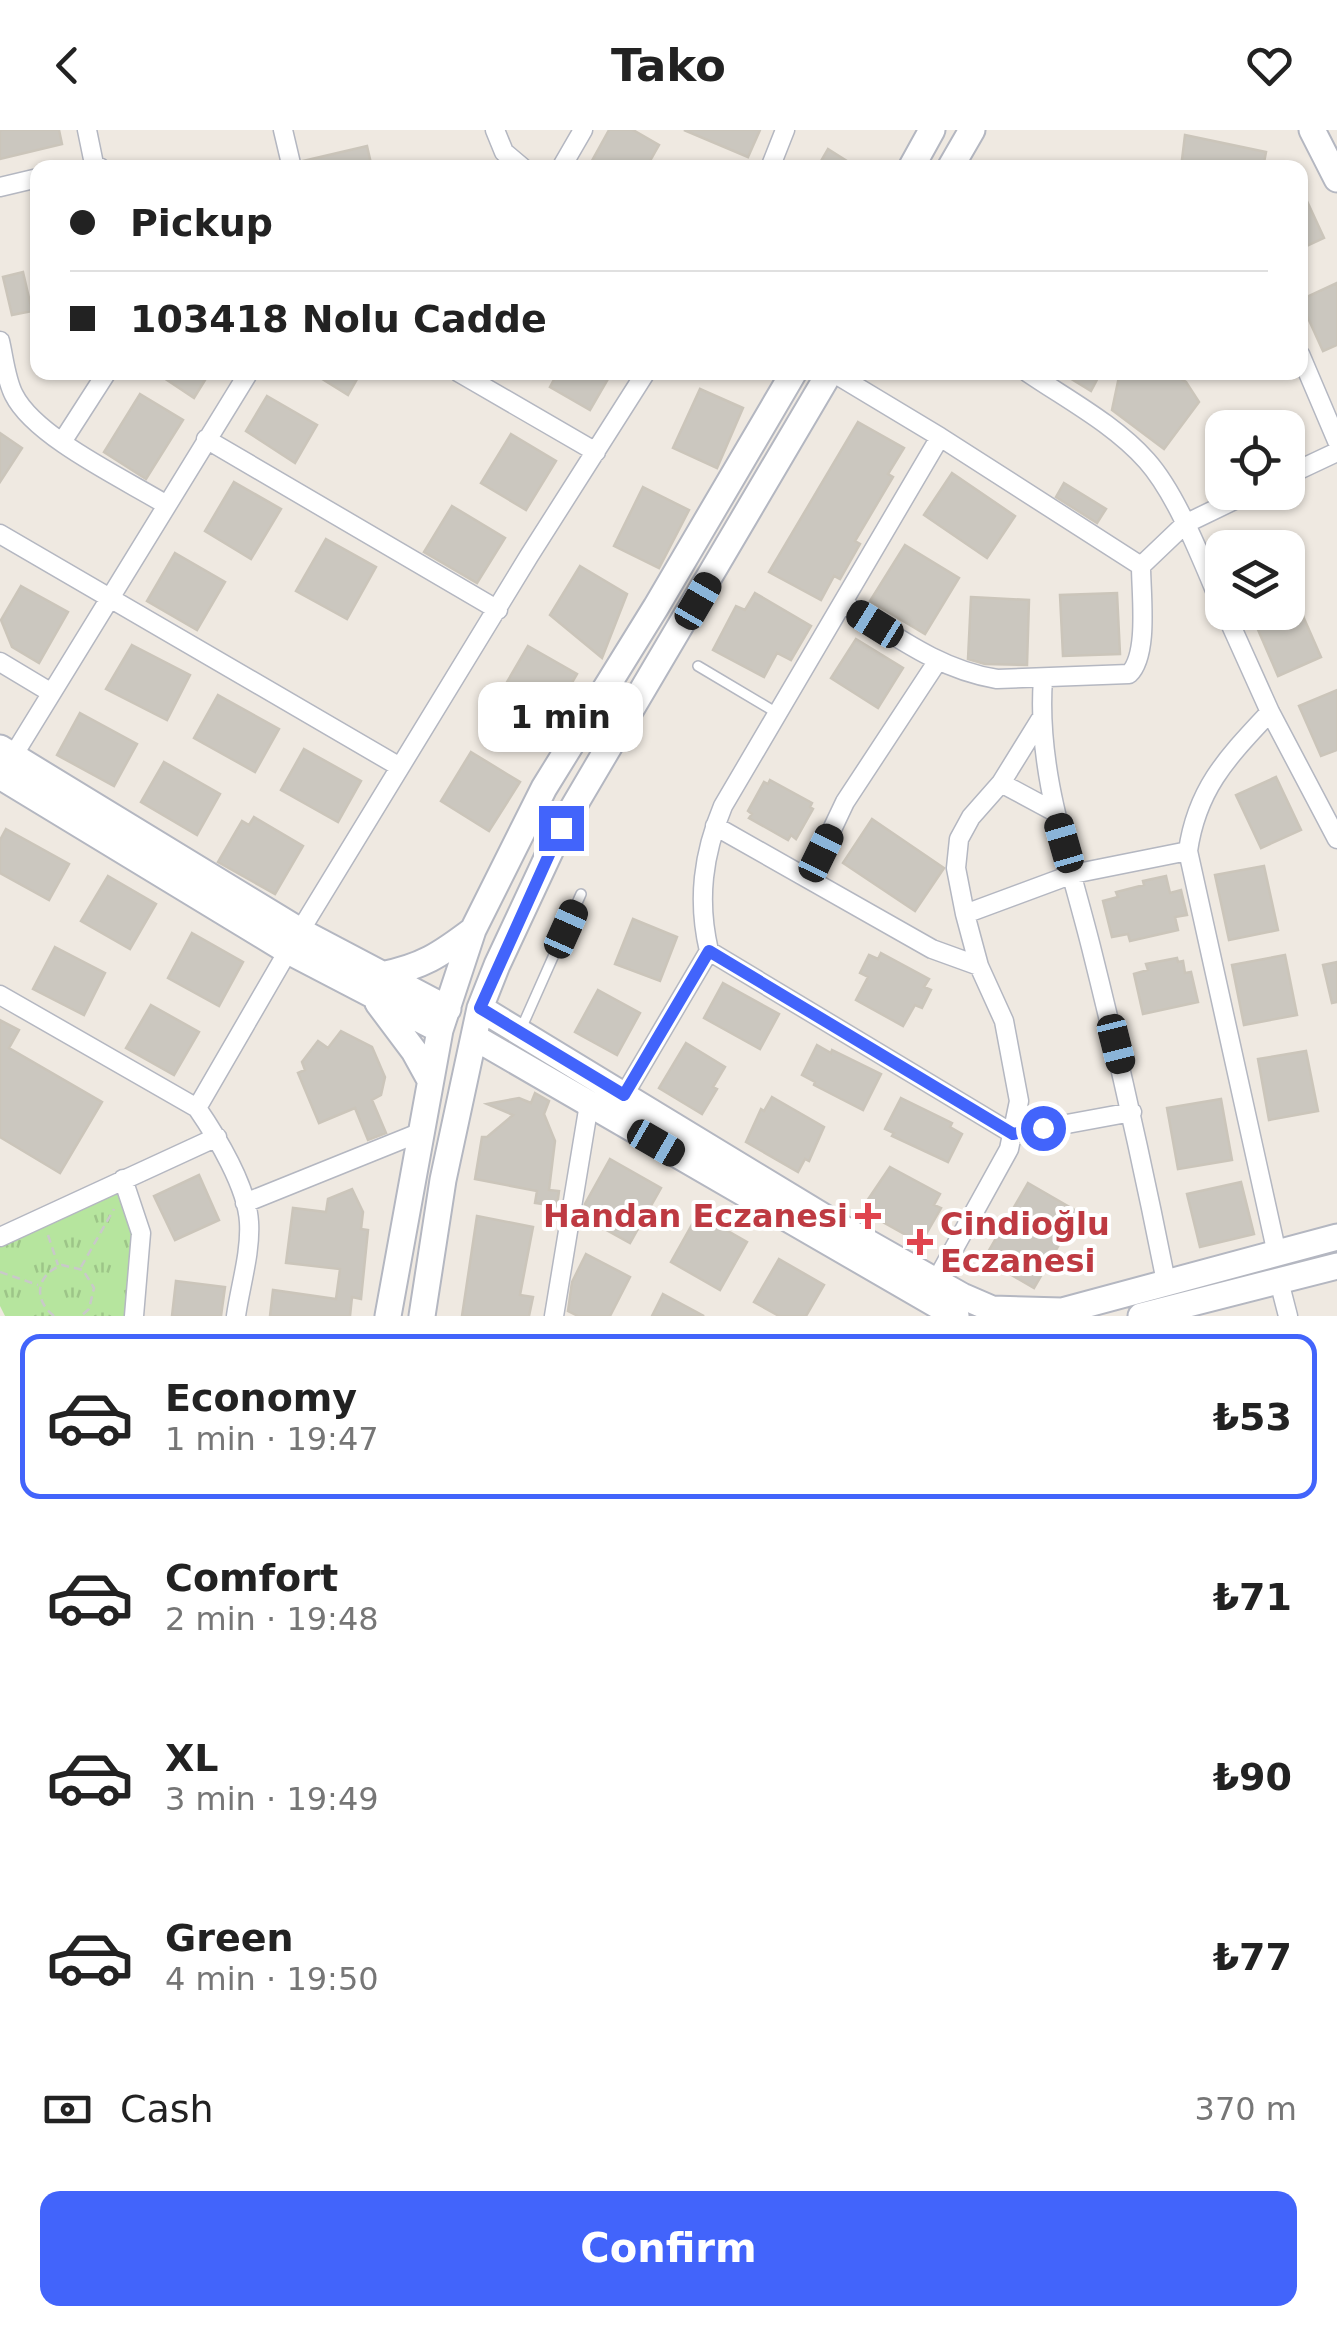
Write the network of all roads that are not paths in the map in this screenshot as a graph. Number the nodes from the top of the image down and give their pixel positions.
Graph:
1 (87, 130) edge
2 (283, 130) edge
3 (495, 130) edge
4 (583, 130) edge
5 (785, 130) edge
6 (932, 130) edge
7 (972, 130) edge
8 (1312, 130) edge
9 (90, 160) edge
10 (290, 160) edge
11 (514, 160) edge
12 (565, 160) edge
13 (773, 160) edge
14 (915, 160) edge
15 (955, 160) edge
16 (1337, 179) edge
17 (30, 180) edge
18 (0, 187) edge
19 (0, 341) edge
20 (1308, 373) edge
21 (102, 380) edge
22 (244, 380) edge
23 (472, 380) edge
24 (641, 380) edge
25 (789, 380) edge
26 (826, 380) edge
27 (844, 380) edge
28 (1039, 380) edge
29 (940, 437) junction
30 (206, 439) junction
31 (1337, 441) edge
32 (62, 442) junction
33 (596, 452) junction
34 (1337, 452) edge
35 (1305, 468) edge
36 (165, 504) junction
37 (1214, 510) edge
38 (1185, 524) junction
39 (0, 534) edge
40 (1141, 566) junction
41 (1205, 568) edge
42 (108, 597) junction
43 (844, 604) junction
44 (498, 610) junction
45 (1233, 630) edge
46 (0, 662) edge
47 (937, 662) junction
48 (698, 666) dead end
49 (1043, 679) junction
50 (50, 692) junction
51 (1270, 712) junction
52 (778, 714) junction
53 (1040, 720) junction
54 (3, 767) edge
55 (400, 767) junction
56 (1001, 782) junction
57 (1055, 812) junction
58 (715, 826) junction
59 (1337, 839) edge
60 (1188, 851) junction
61 (1073, 874) junction
62 (808, 878) junction
63 (581, 894) dead end
64 (964, 914) junction
65 (473, 930) junction
66 (294, 941) junction
67 (709, 951) junction
68 (979, 966) junction
69 (377, 986) junction
70 (0, 995) edge
71 (480, 1008) junction
72 (444, 1019) junction
73 (520, 1032) junction
74 (474, 1037) junction
75 (430, 1080) junction
76 (624, 1095) junction
77 (589, 1104) junction
78 (197, 1108) junction
79 (1132, 1112) junction
80 (422, 1132) junction
81 (1013, 1134) junction
82 (217, 1137) junction
83 (125, 1184) junction
84 (245, 1203) junction
85 (0, 1236) edge
86 (1337, 1237) edge
87 (1278, 1254) junction
88 (1337, 1266) edge
89 (1280, 1281) junction
90 (1166, 1282) junction
91 (929, 1300) edge
92 (1172, 1312) edge
93 (134, 1316) edge
94 (236, 1316) edge
95 (388, 1316) edge
96 (422, 1316) edge
97 (554, 1316) edge
98 (956, 1316) edge
99 (1142, 1316) edge
100 (1288, 1316) edge

1 - 9 street
2 - 10 street
3 - 11 street
4 - 12 street
5 - 13 street
6 - 14 main road
7 - 15 main road
8 - 16 main road
17 - 18 street
19 - 32 street
20 - 31 street
21 - 32 street
22 - 30 street
23 - 33 street
24 - 33 street
25 - 65 main road
26 - 71 main road
27 - 29 street
28 - 38 street
29 - 40 street
29 - 43 street
30 - 36 street
30 - 44 street
32 - 36 street
33 - 44 street
34 - 35 street
36 - 42 street
37 - 38 street
38 - 40 street
38 - 41 street
39 - 42 street
40 - 49 street
42 - 50 street
42 - 55 street
43 - 47 street
43 - 52 street
44 - 55 street
45 - 51 street
46 - 50 street
47 - 49 street
47 - 62 street
48 - 52 lane
49 - 53 street
50 - 54 street
51 - 59 street
51 - 60 street
52 - 58 street
53 - 56 street
53 - 57 street
54 - 66 main road
55 - 66 street
56 - 57 street
56 - 64 street
57 - 61 street
58 - 62 street
58 - 67 street
60 - 61 street
60 - 87 street
61 - 64 street
61 - 79 street
62 - 68 street
63 - 73 lane
64 - 68 street
65 - 69 main road
65 - 72 main road
66 - 69 main road
66 - 78 street
67 - 76 street
67 - 81 street
68 - 81 street
69 - 72 main road
69 - 75 main road
70 - 78 street
71 - 73 main road
71 - 74 main road
72 - 75 main road
73 - 76 main road
74 - 77 main road
74 - 96 main road
75 - 80 main road
76 - 91 main road
77 - 91 main road
77 - 97 street
78 - 82 street
79 - 81 street
79 - 90 street
80 - 84 street
80 - 95 main road
81 - 91 street
82 - 83 street
82 - 84 street
83 - 85 street
83 - 93 street
84 - 94 street
86 - 87 main road
87 - 90 main road
88 - 89 main road
89 - 92 main road
89 - 100 street
90 - 91 main road
91 - 98 main road
92 - 99 main road

